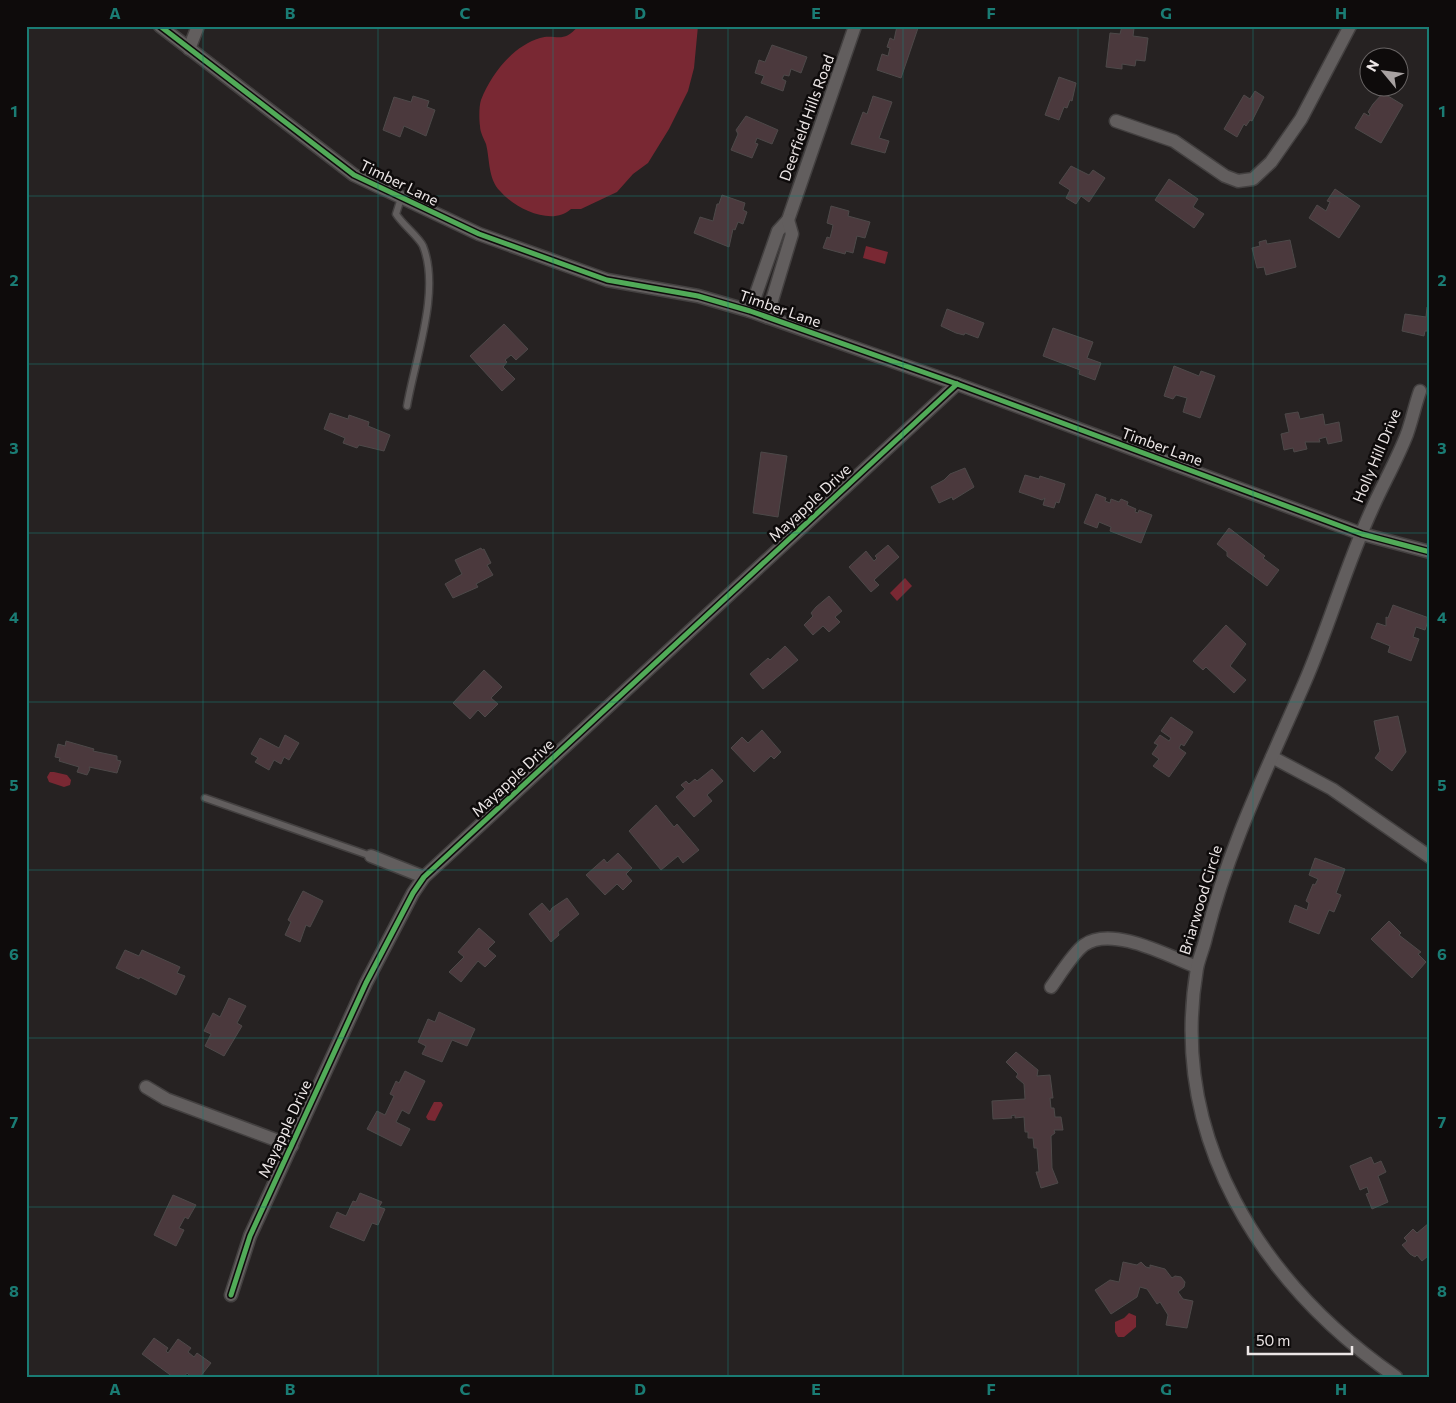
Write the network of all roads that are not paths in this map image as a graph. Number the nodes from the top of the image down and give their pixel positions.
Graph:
1 (160, 26) edge
2 (198, 26) edge
3 (855, 26) edge
4 (1350, 26) edge
5 (189, 49) junction
6 (1116, 121) dead end
7 (401, 198) junction
8 (788, 220) junction
9 (750, 311) junction
10 (767, 317) junction
11 (957, 384) junction
12 (1420, 391) dead end
13 (406, 406) dead end
14 (1362, 534) junction
15 (1430, 552) edge
16 (1272, 758) junction
17 (205, 798) dead end
18 (371, 856) joint
19 (1430, 857) edge
20 (424, 877) junction
21 (1197, 967) junction
22 (1050, 987) dead end
23 (146, 1087) dead end
24 (292, 1146) junction
25 (231, 1295) dead end
26 (1396, 1377) edge

1 - 5 street, Timber Lane
2 - 5 street
3 - 8 street, Deerfield Hills Road
4 - 6 street
5 - 7 street, Timber Lane
7 - 9 street, Timber Lane
7 - 13 lane
8 - 9 street, Deerfield Hills Road
8 - 10 street, Deerfield Hills Road
9 - 10 street, Timber Lane
10 - 11 street, Timber Lane
11 - 14 street, Timber Lane
11 - 20 street, Mayapple Drive
12 - 14 street, Holly Hill Drive
14 - 15 street, Timber Lane
14 - 16 street, Briarwood Circle
16 - 19 street
16 - 21 street, Briarwood Circle
17 - 18 lane
18 - 20 street
20 - 24 street, Mayapple Drive
21 - 22 street
21 - 26 street, Briarwood Circle
23 - 24 street
24 - 25 street, Mayapple Drive

